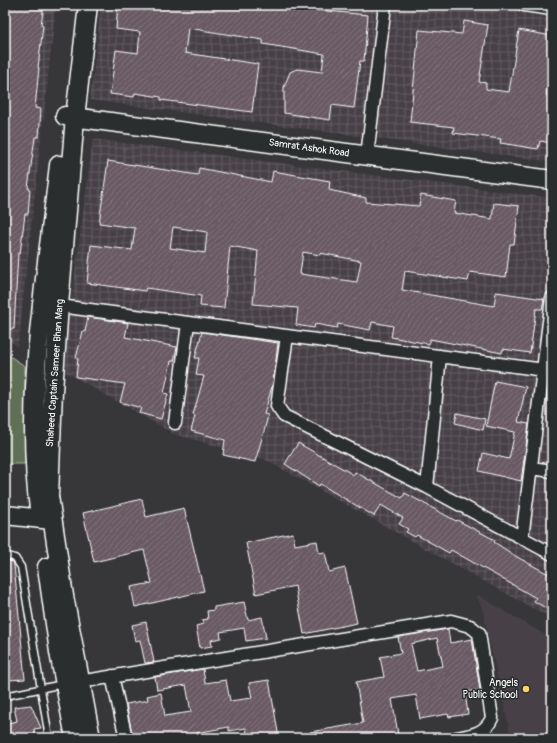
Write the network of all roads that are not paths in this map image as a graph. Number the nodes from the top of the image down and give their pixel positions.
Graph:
1 (77, 5) edge
2 (88, 5) edge
3 (385, 5) edge
4 (525, 5) edge
5 (552, 10) edge
6 (70, 117) junction
7 (367, 156) junction
8 (552, 180) edge
9 (552, 298) edge
10 (51, 305) junction
11 (188, 323) junction
12 (286, 336) junction
13 (440, 356) junction
14 (547, 370) edge
15 (175, 423) dead end
16 (531, 468) junction
17 (552, 471) edge
18 (428, 487) junction
19 (5, 515) edge
20 (46, 520) junction
21 (522, 538) junction
22 (552, 554) edge
23 (5, 555) edge
24 (112, 676) junction
25 (73, 683) junction
26 (41, 689) junction
27 (5, 696) edge
28 (49, 738) edge
29 (75, 738) edge
30 (91, 738) edge
31 (126, 738) edge
32 (456, 738) edge

1 - 6 street, Shaheed Captain Sameer Bhan Marg
2 - 6 street, Shaheed Captain Sameer Bhan Marg
3 - 7 street
4 - 5 street
6 - 7 street, Samrat Ashok Road
6 - 10 street, Shaheed Captain Sameer Bhan Marg
7 - 8 street, Samrat Ashok Road
9 - 14 street
10 - 11 street
10 - 20 street, Shaheed Captain Sameer Bhan Marg
11 - 12 street
11 - 15 street
12 - 13 street
12 - 18 street
13 - 14 street
13 - 18 street
14 - 16 street
16 - 17 street
16 - 21 street
18 - 21 street
19 - 20 street
20 - 25 street, Shaheed Captain Sameer Bhan Marg
21 - 22 street
23 - 26 lane
24 - 25 street
24 - 31 street
24 - 32 street
25 - 26 lane
25 - 29 street, Shaheed Captain Sameer Bhan Marg
25 - 30 street, Shaheed Captain Sameer Bhan Marg
26 - 27 lane
26 - 28 lane

